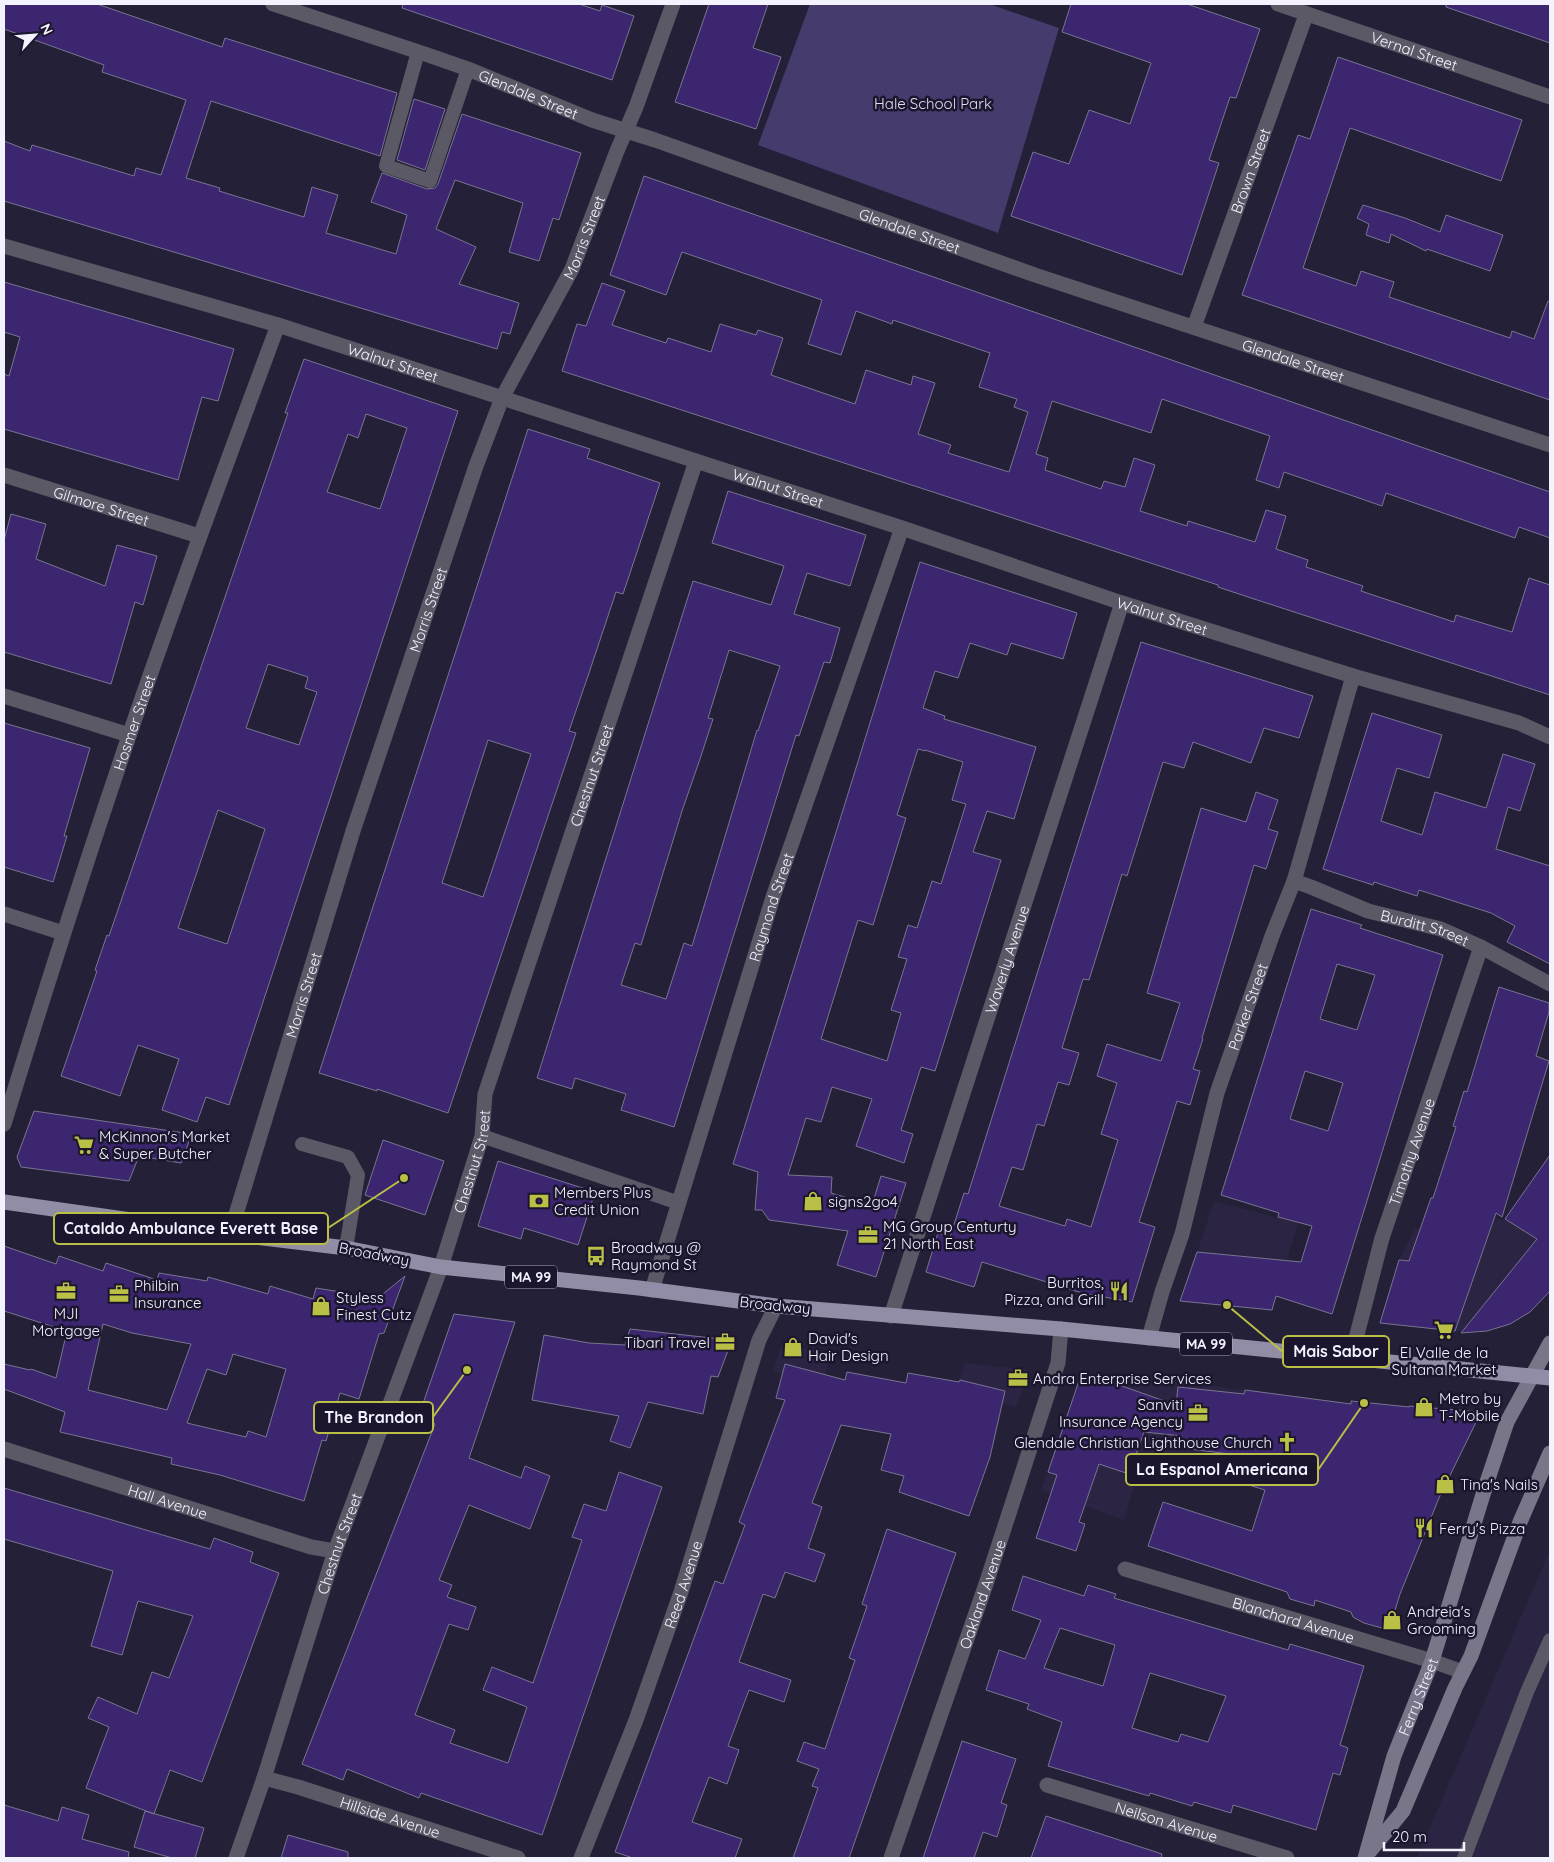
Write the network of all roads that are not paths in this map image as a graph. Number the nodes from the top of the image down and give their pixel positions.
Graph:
1 (273, 4) edge
2 (673, 4) edge
3 (1278, 4) edge
4 (1306, 14) junction
5 (418, 52) junction
6 (468, 69) junction
7 (1550, 97) edge
8 (625, 131) junction
9 (4, 246) edge
10 (278, 325) junction
11 (1194, 327) junction
12 (502, 398) junction
13 (1550, 445) edge
14 (696, 461) junction
15 (4, 475) edge
16 (902, 528) junction
17 (199, 536) junction
18 (1122, 603) junction
19 (1354, 676) junction
20 (4, 696) edge
21 (129, 735) junction
22 (1550, 737) edge
23 (1294, 881) junction
24 (4, 914) edge
25 (63, 934) junction
26 (1481, 947) junction
27 (1550, 984) edge
28 (4, 1124) edge
29 (482, 1136) junction
30 (302, 1144) dead end
31 (4, 1202) edge
32 (679, 1203) junction
33 (230, 1234) junction
34 (346, 1248) junction
35 (441, 1267) junction
36 (652, 1290) junction
37 (776, 1306) junction
38 (891, 1316) junction
39 (1061, 1329) junction
40 (1148, 1338) junction
41 (1550, 1343) edge
42 (1351, 1358) junction
43 (1533, 1376) junction
44 (1550, 1378) edge
45 (4, 1449) edge
46 (1550, 1453) edge
47 (335, 1551) junction
48 (1125, 1569) dead end
49 (1550, 1640) edge
50 (1432, 1661) junction
51 (1463, 1672) junction
52 (264, 1778) junction
53 (1047, 1785) dead end
54 (1366, 1857) edge
55 (236, 1858) edge
56 (518, 1858) edge
57 (581, 1858) edge
58 (891, 1858) edge
59 (1287, 1858) edge
60 (1464, 1858) edge

1 - 5 street, Glendale Street
2 - 8 street, Morris Street
3 - 4 street, Vernal Street
4 - 7 street, Vernal Street
4 - 11 street, Brown Street
5 - 6 street, Glendale Street
5 - 6 lane
6 - 8 street, Glendale Street
8 - 11 street, Glendale Street
8 - 12 street, Morris Street
9 - 10 street, Walnut Street
10 - 12 street, Walnut Street
10 - 17 street, Hosmer Street
11 - 13 street, Glendale Street
12 - 14 street, Walnut Street
12 - 33 street, Morris Street
14 - 16 street, Walnut Street
14 - 29 street, Chestnut Street
15 - 17 street, Gilmore Street
16 - 18 street, Walnut Street
16 - 32 street, Raymond Street
17 - 21 street, Hosmer Street
18 - 19 street, Walnut Street
18 - 38 street, Waverly Avenue
19 - 22 street, Walnut Street
19 - 23 street, Parker Street
20 - 21 street
21 - 25 street, Hosmer Street
23 - 26 street, Burditt Street
23 - 40 street, Parker Street
24 - 25 street
25 - 28 street, Hosmer Street
26 - 27 street, Burditt Street
26 - 42 street, Timothy Avenue
29 - 32 lane
29 - 35 street, Chestnut Street
30 - 34 lane
31 - 33 main road, Broadway / MA 99
32 - 36 street, Raymond Street
33 - 34 main road, Broadway / MA 99
34 - 35 main road, Broadway / MA 99
35 - 36 main road, Broadway / MA 99
35 - 47 street, Chestnut Street
36 - 37 main road, Broadway / MA 99
37 - 38 main road, Broadway / MA 99
37 - 57 street, Reed Avenue
38 - 39 main road, Broadway / MA 99
39 - 40 main road, Broadway / MA 99
39 - 58 street, Oakland Avenue
40 - 42 main road, Broadway / MA 99
41 - 43 main road, Ferry Street
42 - 43 main road, Broadway / MA 99
43 - 44 main road, Broadway / MA 99
43 - 50 main road, Ferry Street
45 - 47 street, Hall Avenue
46 - 51 main road, Ferry Street
47 - 52 street, Chestnut Street
48 - 50 street, Blanchard Avenue
49 - 60 lane
50 - 51 street, Blanchard Avenue
50 - 54 main road, Ferry Street
51 - 54 main road, Ferry Street
52 - 55 street, Chestnut Street
52 - 56 street, Hillside Avenue
53 - 59 street, Neilson Avenue

